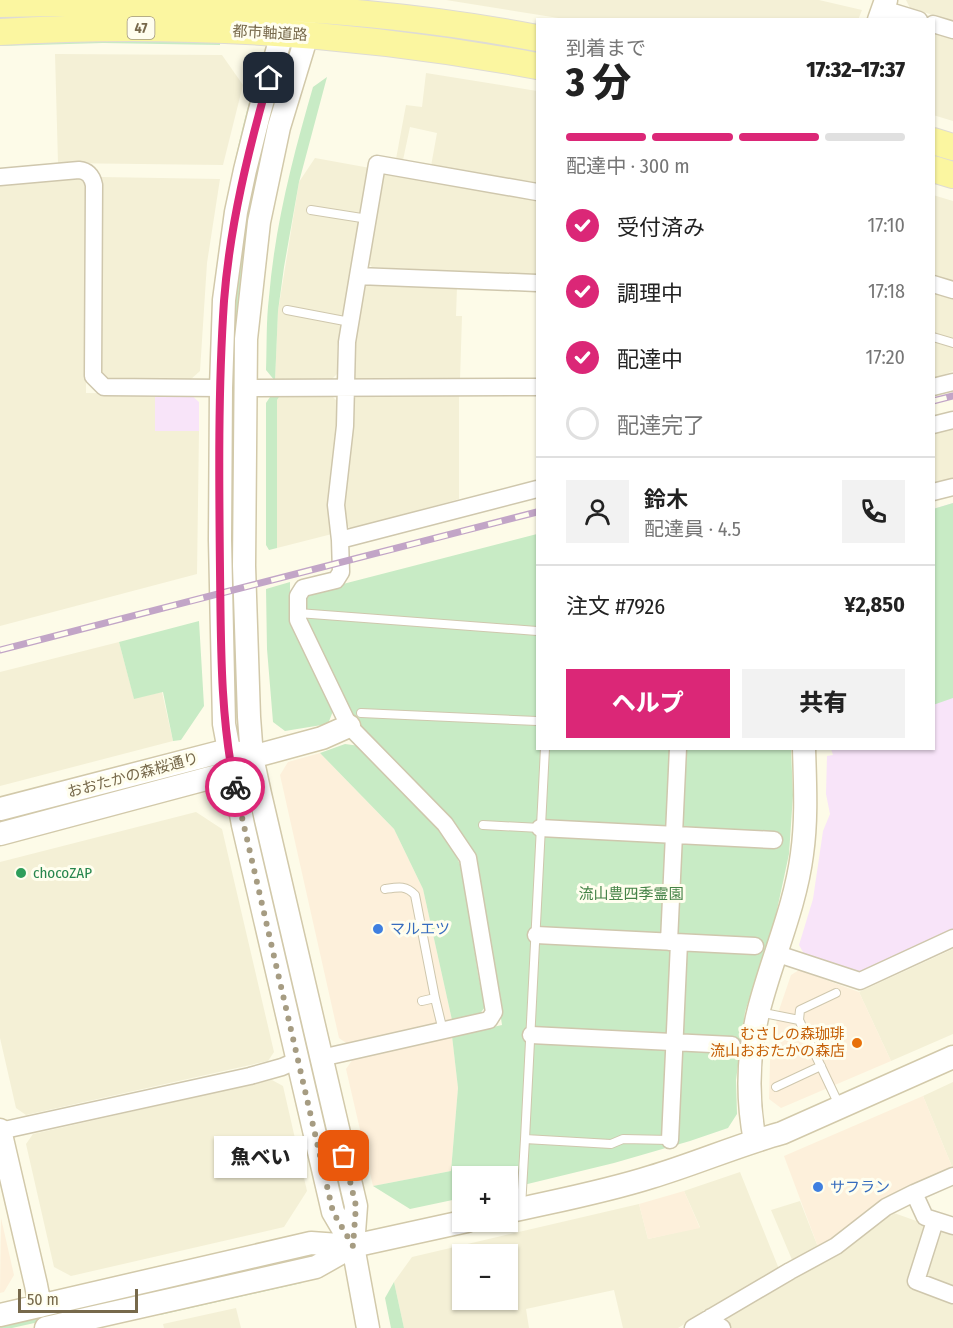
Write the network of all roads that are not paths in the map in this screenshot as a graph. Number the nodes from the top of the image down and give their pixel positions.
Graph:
1 (128, 0) edge
2 (0, 4) edge
3 (301, 4) edge
4 (394, 8) edge
5 (883, 9) edge
6 (912, 18) edge
7 (935, 25) edge
8 (953, 30) edge
9 (0, 32) edge
10 (294, 35) junction
11 (536, 38) edge
12 (536, 66) edge
13 (935, 142) edge
14 (953, 147) edge
15 (935, 170) edge
16 (953, 175) edge
17 (0, 177) edge
18 (536, 192) edge
19 (311, 210) dead end
20 (368, 219) junction
21 (358, 276) junction
22 (536, 283) edge
23 (935, 285) edge
24 (953, 290) edge
25 (287, 310) dead end
26 (350, 322) junction
27 (935, 338) edge
28 (953, 343) edge
29 (953, 382) edge
30 (935, 386) edge
31 (536, 387) edge
32 (221, 388) junction
33 (245, 388) junction
34 (344, 388) junction
35 (953, 420) edge
36 (935, 424) edge
37 (953, 487) edge
38 (536, 489) edge
39 (935, 492) edge
40 (340, 540) junction
41 (298, 613) junction
42 (536, 631) edge
43 (355, 719) junction
44 (536, 721) edge
45 (545, 750) edge
46 (678, 750) edge
47 (804, 750) edge
48 (252, 757) junction
49 (230, 761) junction
50 (0, 810) edge
51 (483, 825) dead end
52 (540, 828) junction
53 (0, 834) edge
54 (674, 835) junction
55 (774, 840) dead end
56 (385, 889) dead end
57 (536, 935) junction
58 (953, 938) edge
59 (674, 943) junction
60 (755, 946) dead end
61 (778, 954) junction
62 (836, 993) dead end
63 (435, 998) junction
64 (422, 1001) dead end
65 (759, 1012) junction
66 (799, 1020) junction
67 (531, 1035) junction
68 (433, 1036) junction
69 (674, 1041) junction
70 (732, 1045) dead end
71 (953, 1057) edge
72 (321, 1058) junction
73 (298, 1060) junction
74 (821, 1066) junction
75 (776, 1087) dead end
76 (840, 1108) junction
77 (0, 1130) edge
78 (525, 1139) junction
79 (670, 1140) joint
80 (755, 1140) junction
81 (953, 1176) edge
82 (518, 1184) edge
83 (914, 1193) junction
84 (518, 1209) edge
85 (935, 1221) junction
86 (452, 1224) edge
87 (953, 1226) edge
88 (353, 1246) junction
89 (953, 1295) edge
90 (40, 1306) junction
91 (0, 1315) edge
92 (716, 1322) edge
93 (46, 1328) edge
94 (368, 1328) edge
95 (693, 1328) edge

1 - 2 main road, 都市軸道路 / 47
1 - 3 main road, 都市軸道路 / 47
3 - 4 main road, 都市軸道路 / 47
3 - 10 street
4 - 11 main road, 都市軸道路 / 47
5 - 6 street
7 - 8 street
9 - 10 main road, 都市軸道路 / 47
10 - 12 main road, 都市軸道路 / 47
10 - 32 street
10 - 33 street
13 - 14 main road
15 - 16 main road
17 - 32 street
18 - 20 street
19 - 20 lane
20 - 21 street
21 - 22 street
21 - 26 street
23 - 24 street
25 - 26 lane
26 - 34 street
27 - 28 lane
29 - 30 street
31 - 34 street
32 - 49 street
33 - 34 street
33 - 48 street
34 - 40 street
35 - 36 street
37 - 39 street
38 - 40 street
40 - 41 street
41 - 42 lane
41 - 43 street
43 - 44 lane
43 - 48 street
43 - 68 street
45 - 52 lane
46 - 54 street
47 - 61 street
48 - 49 street
48 - 72 street
49 - 50 street, おおたかの森桜通り
49 - 53 street, おおたかの森桜通り
49 - 73 street
51 - 52 lane
52 - 54 street
52 - 57 lane
54 - 55 street
54 - 59 street
56 - 63 lane
57 - 59 street
57 - 67 lane
58 - 61 street
59 - 60 street
59 - 69 street
61 - 65 street
62 - 66 lane
63 - 64 lane
63 - 68 lane
65 - 66 lane
65 - 80 street
66 - 74 lane
67 - 69 street
67 - 78 lane
68 - 72 street
69 - 70 street
69 - 79 street
71 - 76 street
72 - 88 street
73 - 77 street
73 - 88 street
74 - 75 lane
74 - 76 lane
76 - 80 street
77 - 90 street
78 - 79 lane
78 - 82 lane
80 - 84 street
81 - 83 street
83 - 85 street
83 - 92 street
85 - 87 street
85 - 89 street
86 - 88 street
88 - 90 street
88 - 93 street
88 - 94 street
90 - 91 street
92 - 95 street

